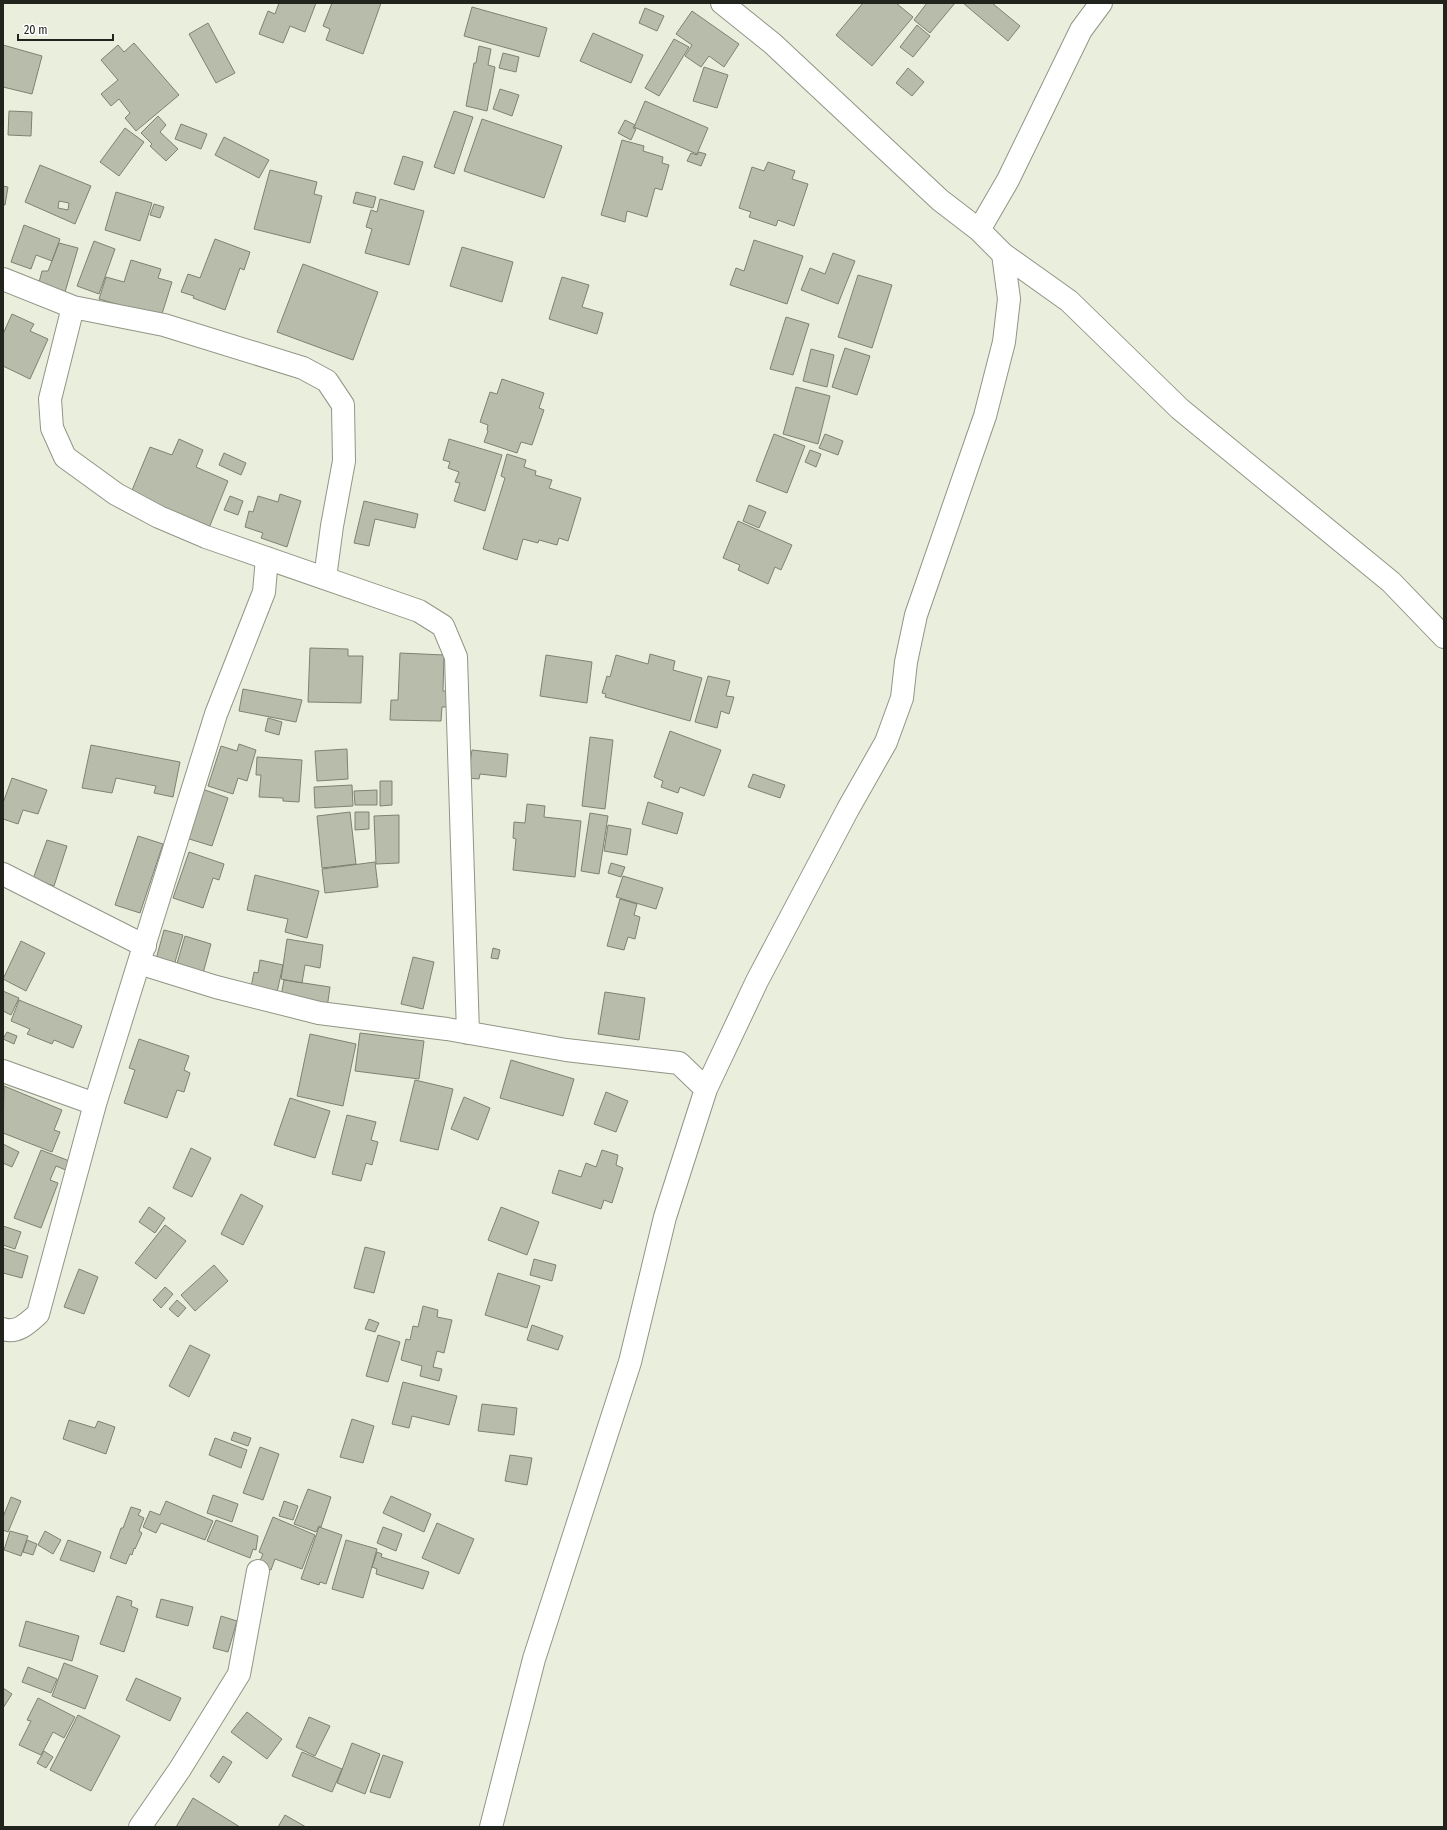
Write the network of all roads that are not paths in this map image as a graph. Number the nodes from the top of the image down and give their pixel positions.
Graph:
1 (722, 3) edge
2 (1101, 3) edge
3 (979, 230) junction
4 (1003, 254) junction
5 (3, 279) edge
6 (73, 307) junction
7 (268, 558) junction
8 (325, 578) junction
9 (1444, 637) edge
10 (3, 874) edge
11 (142, 955) junction
12 (468, 1033) junction
13 (3, 1071) edge
14 (706, 1089) junction
15 (95, 1104) junction
16 (3, 1329) edge
17 (258, 1571) dead end
18 (140, 1827) edge
19 (491, 1827) edge

1 - 3 street
2 - 3 street
3 - 4 street
4 - 9 street
4 - 14 street
5 - 6 street
6 - 7 street
6 - 8 street
7 - 8 street
7 - 11 street
8 - 12 street
10 - 11 street
11 - 12 street
11 - 15 street
12 - 14 street
13 - 15 street
14 - 19 street
15 - 16 street
17 - 18 street

